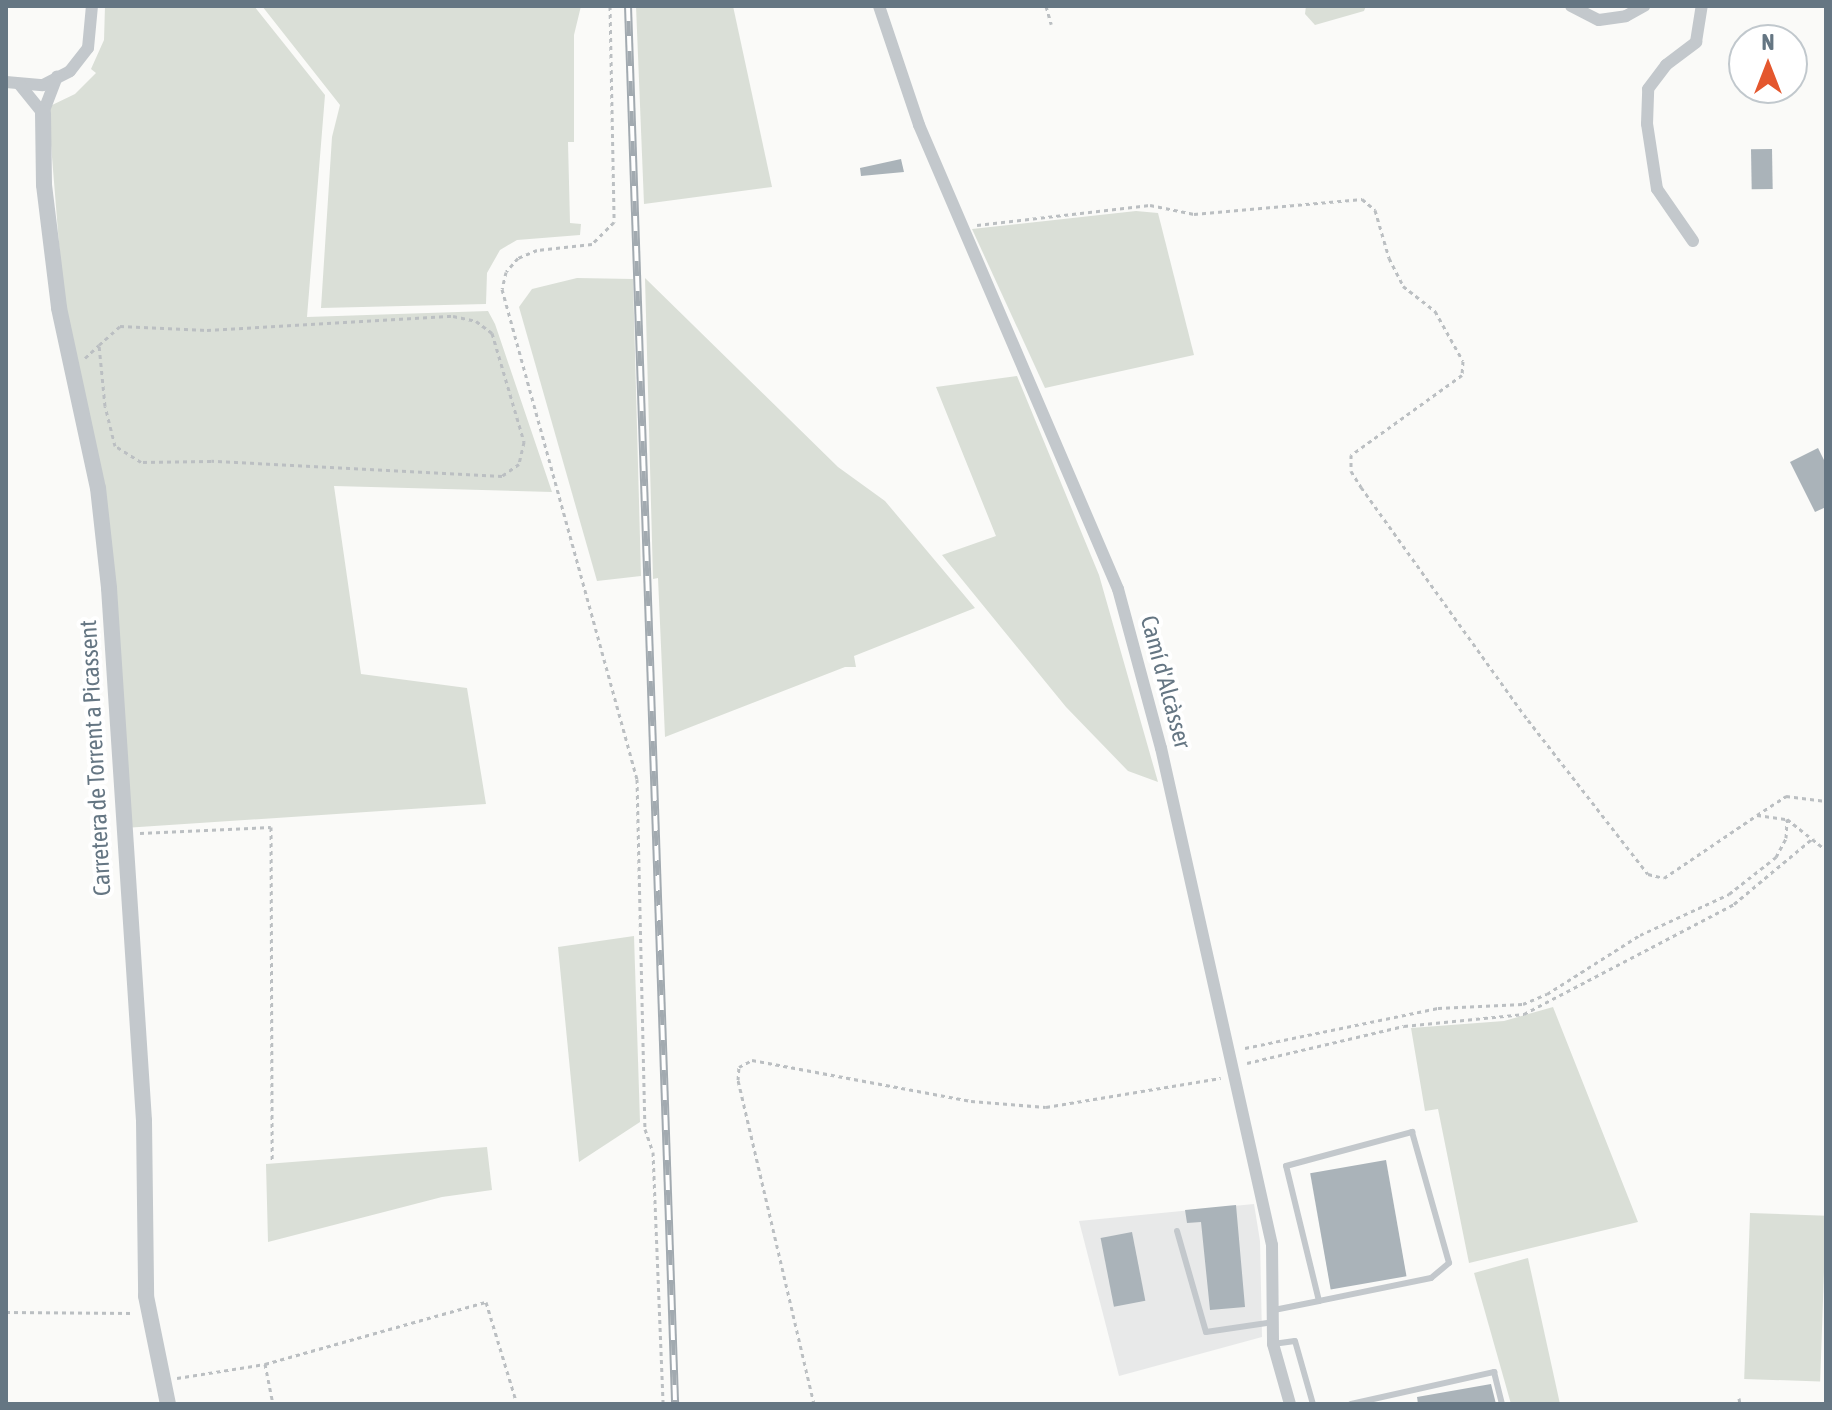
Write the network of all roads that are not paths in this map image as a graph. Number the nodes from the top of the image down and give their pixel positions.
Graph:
1 (92, 6) edge
2 (879, 6) edge
3 (1571, 6) edge
4 (1644, 6) edge
5 (1702, 6) edge
6 (1619, 12) edge
7 (57, 77) junction
8 (6, 82) edge
9 (20, 85) junction
10 (43, 113) junction
11 (1693, 241) dead end
12 (1177, 1231) dead end
13 (1319, 1301) junction
14 (1274, 1316) junction
15 (1273, 1344) junction
16 (168, 1404) edge
17 (1290, 1404) edge
18 (1313, 1404) edge
19 (1351, 1404) edge
20 (1502, 1404) edge

1 - 7 street
2 - 14 street, Camí d'Alcàsser
3 - 6 street
4 - 6 street
5 - 11 street
7 - 9 street
7 - 10 street
8 - 9 street
9 - 10 street
10 - 16 street, Carretera de Torrent a Picassent
12 - 14 lane
13 - 13 lane
13 - 14 lane
14 - 15 street, Camí d'Alcàsser
15 - 17 street, Camí d'Alcàsser
15 - 18 lane
19 - 20 lane

